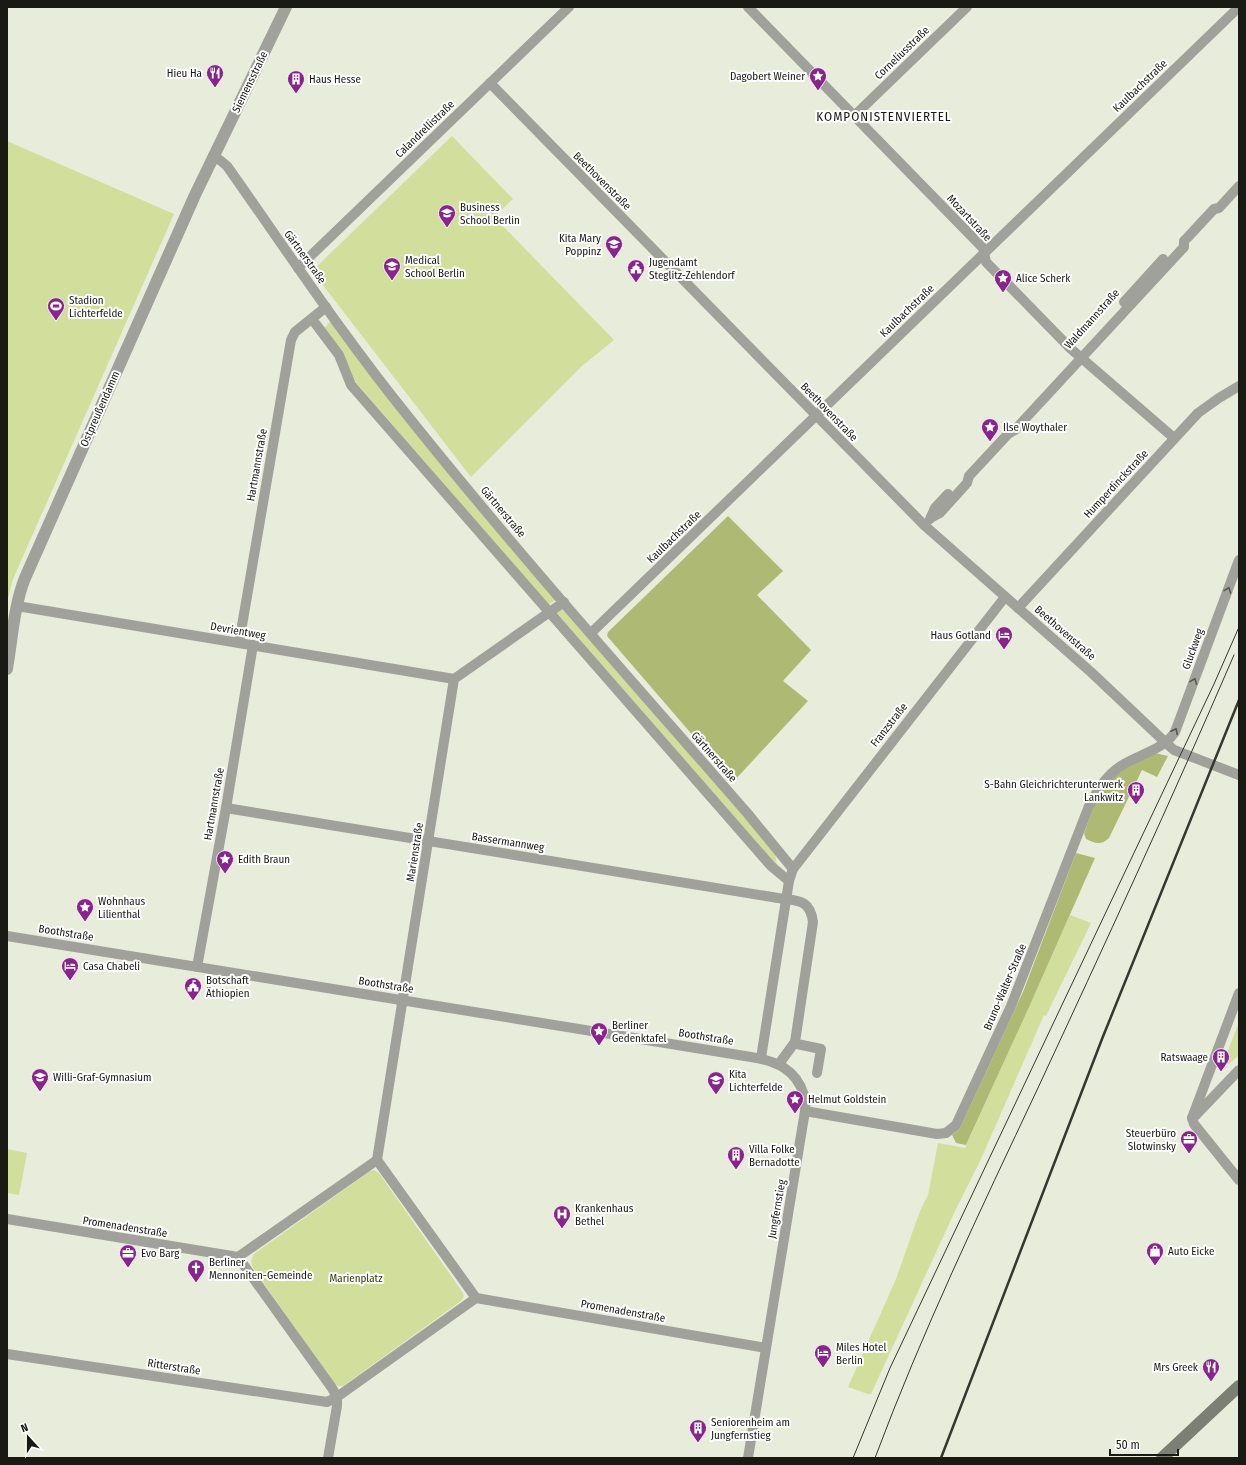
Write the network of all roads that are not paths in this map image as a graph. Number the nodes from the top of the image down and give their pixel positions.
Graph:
1 (286, 7) edge
2 (569, 7) edge
3 (748, 7) edge
4 (967, 7) edge
5 (1239, 7) edge
6 (490, 83) junction
7 (854, 116) junction
8 (213, 156) junction
9 (1239, 177) edge
10 (1239, 186) edge
11 (1214, 209) junction
12 (984, 253) junction
13 (298, 268) junction
14 (326, 307) junction
15 (312, 319) junction
16 (1079, 356) junction
17 (1239, 386) edge
18 (816, 416) junction
19 (1174, 438) junction
20 (924, 525) junction
21 (1239, 560) edge
22 (1005, 597) junction
23 (564, 602) junction
24 (18, 606) junction
25 (1018, 608) junction
26 (550, 613) junction
27 (591, 633) junction
28 (239, 643) junction
29 (252, 645) junction
30 (7, 669) edge
31 (454, 679) junction
32 (1166, 743) junction
33 (1239, 775) edge
34 (226, 808) junction
35 (429, 841) junction
36 (792, 869) junction
37 (789, 881) junction
38 (786, 899) junction
39 (7, 936) edge
40 (198, 967) junction
41 (1239, 993) edge
42 (403, 1000) junction
43 (795, 1042) junction
44 (761, 1058) junction
45 (778, 1064) junction
46 (1239, 1070) edge
47 (817, 1073) dead end
48 (805, 1111) junction
49 (1192, 1118) junction
50 (377, 1160) junction
51 (1239, 1180) edge
52 (7, 1219) edge
53 (238, 1257) junction
54 (476, 1298) junction
55 (766, 1348) junction
56 (7, 1354) edge
57 (1237, 1388) edge
58 (337, 1397) junction
59 (328, 1458) edge
60 (748, 1458) edge
61 (1162, 1458) edge

1 - 8 street, Siemensstraße
2 - 6 street, Calandrellistraße
3 - 7 street, Mozartstraße
4 - 7 street, Corneliusstraße
5 - 12 street, Kaulbachstraße
6 - 13 street, Calandrellistraße
6 - 18 street, Beethovenstraße
7 - 12 street, Mozartstraße
8 - 13 street, Gärtnerstraße
8 - 24 street, Ostpreußendamm
9 - 11 street, Waldmannstraße
10 - 11 street, Waldmannstraße
11 - 16 street, Waldmannstraße
12 - 16 street, Mozartstraße
12 - 18 street, Kaulbachstraße
13 - 14 street, Gärtnerstraße
14 - 15 street, Hartmannstraße
14 - 23 street, Gärtnerstraße
15 - 26 street
15 - 28 street, Hartmannstraße
16 - 19 street, Mozartstraße
16 - 20 street, Waldmannstraße
17 - 19 street, Humperdinckstraße
18 - 20 street, Beethovenstraße
18 - 27 street, Kaulbachstraße
19 - 25 street, Humperdinckstraße
20 - 22 street, Beethovenstraße
32 -> 21 street, Gluckweg
22 - 25 street, Beethovenstraße
22 - 36 street, Franzstraße
23 - 26 street
23 - 27 street, Gärtnerstraße
24 - 28 street, Devrientweg
24 - 30 street, Ostpreußendamm
25 - 32 street, Beethovenstraße
26 - 31 street
26 - 37 street
27 - 36 street, Gärtnerstraße
28 - 29 street, Devrientweg
29 - 31 street, Devrientweg
29 - 34 street, Hartmannstraße
31 - 35 street, Marienstraße
32 - 33 street, Beethovenstraße
32 - 48 street, Bruno-Walter-Straße
34 - 35 street, Bassermannweg
34 - 40 street, Hartmannstraße
35 - 38 street, Bassermannweg
35 - 42 street, Marienstraße
36 - 37 street
37 - 38 street
38 - 43 street, Bassermannweg
38 - 44 street
39 - 40 street, Boothstraße
40 - 42 street, Boothstraße
41 - 49 street
42 - 44 street, Boothstraße
42 - 50 street, Marienstraße
43 - 45 street
43 - 47 street
44 - 45 street, Jungfernstieg
45 - 48 street, Jungfernstieg
46 - 49 street
48 - 55 street, Jungfernstieg
49 - 51 street
50 - 53 street
50 - 54 street
52 - 53 street, Promenadenstraße
53 - 58 street
54 - 55 street, Promenadenstraße
54 - 58 street
55 - 60 street, Jungfernstieg
56 - 58 street, Ritterstraße
57 - 61 main road
58 - 59 street

